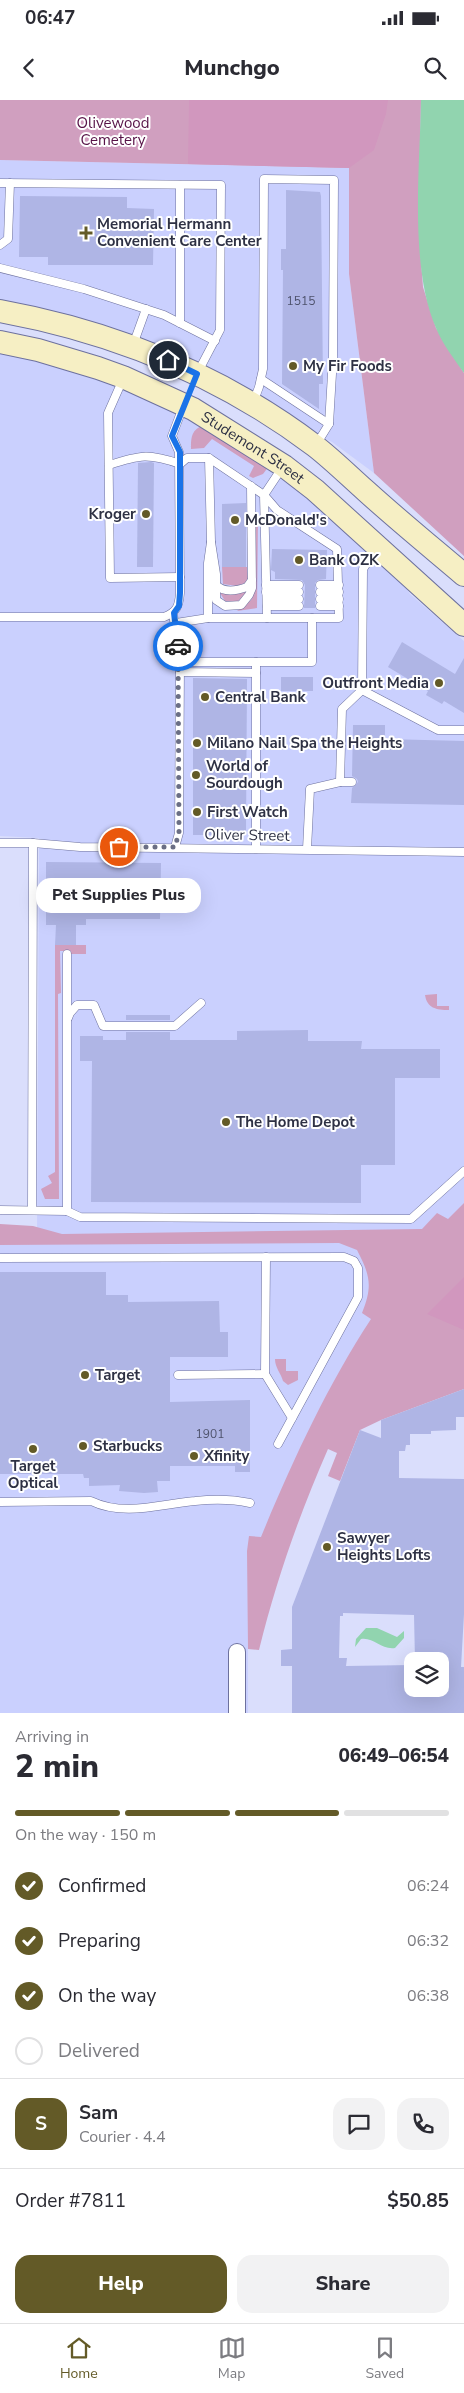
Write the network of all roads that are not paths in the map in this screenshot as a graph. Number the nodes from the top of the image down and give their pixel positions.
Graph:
1 (0, 183) edge
2 (10, 183) junction
3 (180, 185) junction
4 (0, 245) edge
5 (0, 268) edge
6 (146, 309) junction
7 (0, 311) edge
8 (180, 323) junction
9 (215, 341) junction
10 (0, 342) edge
11 (133, 346) junction
12 (197, 374) junction
13 (123, 377) junction
14 (261, 379) junction
15 (184, 404) junction
16 (252, 405) junction
17 (215, 422) junction
18 (329, 424) junction
19 (315, 446) junction
20 (209, 458) junction
21 (180, 464) junction
22 (109, 465) junction
23 (284, 466) junction
24 (251, 486) junction
25 (264, 495) junction
26 (211, 542) junction
27 (377, 548) junction
28 (464, 575) edge
29 (180, 577) junction
30 (252, 580) junction
31 (216, 585) junction
32 (267, 596) junction
33 (339, 596) junction
34 (174, 613) junction
35 (0, 617) edge
36 (208, 618) junction
37 (267, 618) junction
38 (312, 618) junction
39 (176, 623) junction
40 (464, 625) edge
41 (180, 662) junction
42 (256, 662) junction
43 (180, 672) junction
44 (256, 673) junction
45 (362, 690) junction
46 (464, 730) edge
47 (340, 782) junction
48 (352, 782) dead end
49 (0, 842) edge
50 (34, 843) junction
51 (175, 847) junction
52 (256, 849) junction
53 (307, 849) junction
54 (464, 852) edge
55 (67, 954) dead end
56 (201, 1003) dead end
57 (66, 1025) junction
58 (464, 1170) edge
59 (32, 1209) junction
60 (0, 1210) edge
61 (67, 1211) junction
62 (266, 1257) junction
63 (0, 1258) edge
64 (178, 1374) dead end
65 (266, 1374) junction
66 (292, 1418) junction
67 (278, 1444) dead end
68 (0, 1502) edge
69 (250, 1503) dead end
70 (237, 1652) dead end
71 (237, 1713) edge

1 - 2 lane
2 - 3 lane
2 - 4 lane
3 - 8 lane
3 - 9 lane
5 - 6 lane
6 - 8 lane
6 - 11 lane
7 - 11 main road
8 - 9 lane
9 - 12 lane
10 - 13 main road, Studemont Street
11 - 12 main road
12 - 15 main road
12 - 16 main road
13 - 15 main road, Studemont Street
13 - 22 lane
14 - 16 lane
14 - 18 lane
14 - 18 lane
15 - 17 main road, Studemont Street
15 - 21 lane
16 - 19 main road
17 - 19 main road
17 - 23 main road, Studemont Street
18 - 19 lane
19 - 28 main road
20 - 21 lane
20 - 24 lane
20 - 26 lane
21 - 22 lane
21 - 29 lane
22 - 29 lane
23 - 25 lane
23 - 27 main road, Studemont Street
24 - 25 lane
24 - 30 lane
25 - 32 lane
25 - 33 lane
26 - 31 lane
26 - 36 lane
27 - 40 main road, Studemont Street
27 - 45 lane
29 - 34 lane
30 - 31 lane
30 - 31 lane
32 - 32 lane
32 - 37 lane
33 - 33 lane
33 - 38 lane
34 - 35 lane
34 - 39 lane
36 - 37 lane
36 - 39 lane
37 - 38 lane
38 - 42 lane
39 - 41 lane
41 - 42 lane
41 - 43 lane
42 - 44 lane
43 - 44 lane
43 - 51 lane
44 - 52 lane
45 - 46 lane
45 - 47 lane
47 - 48 lane
47 - 53 lane
49 - 50 lane, Oliver Street
50 - 51 lane, Oliver Street
50 - 59 lane
51 - 52 lane, Oliver Street
52 - 53 lane, Oliver Street
53 - 54 lane, Oliver Street
55 - 57 lane
56 - 57 lane
57 - 61 lane
58 - 61 lane
59 - 60 lane
59 - 61 lane
62 - 63 lane
62 - 65 lane
62 - 66 lane
64 - 65 lane
65 - 66 lane
66 - 67 lane
68 - 69 lane
70 - 71 street

